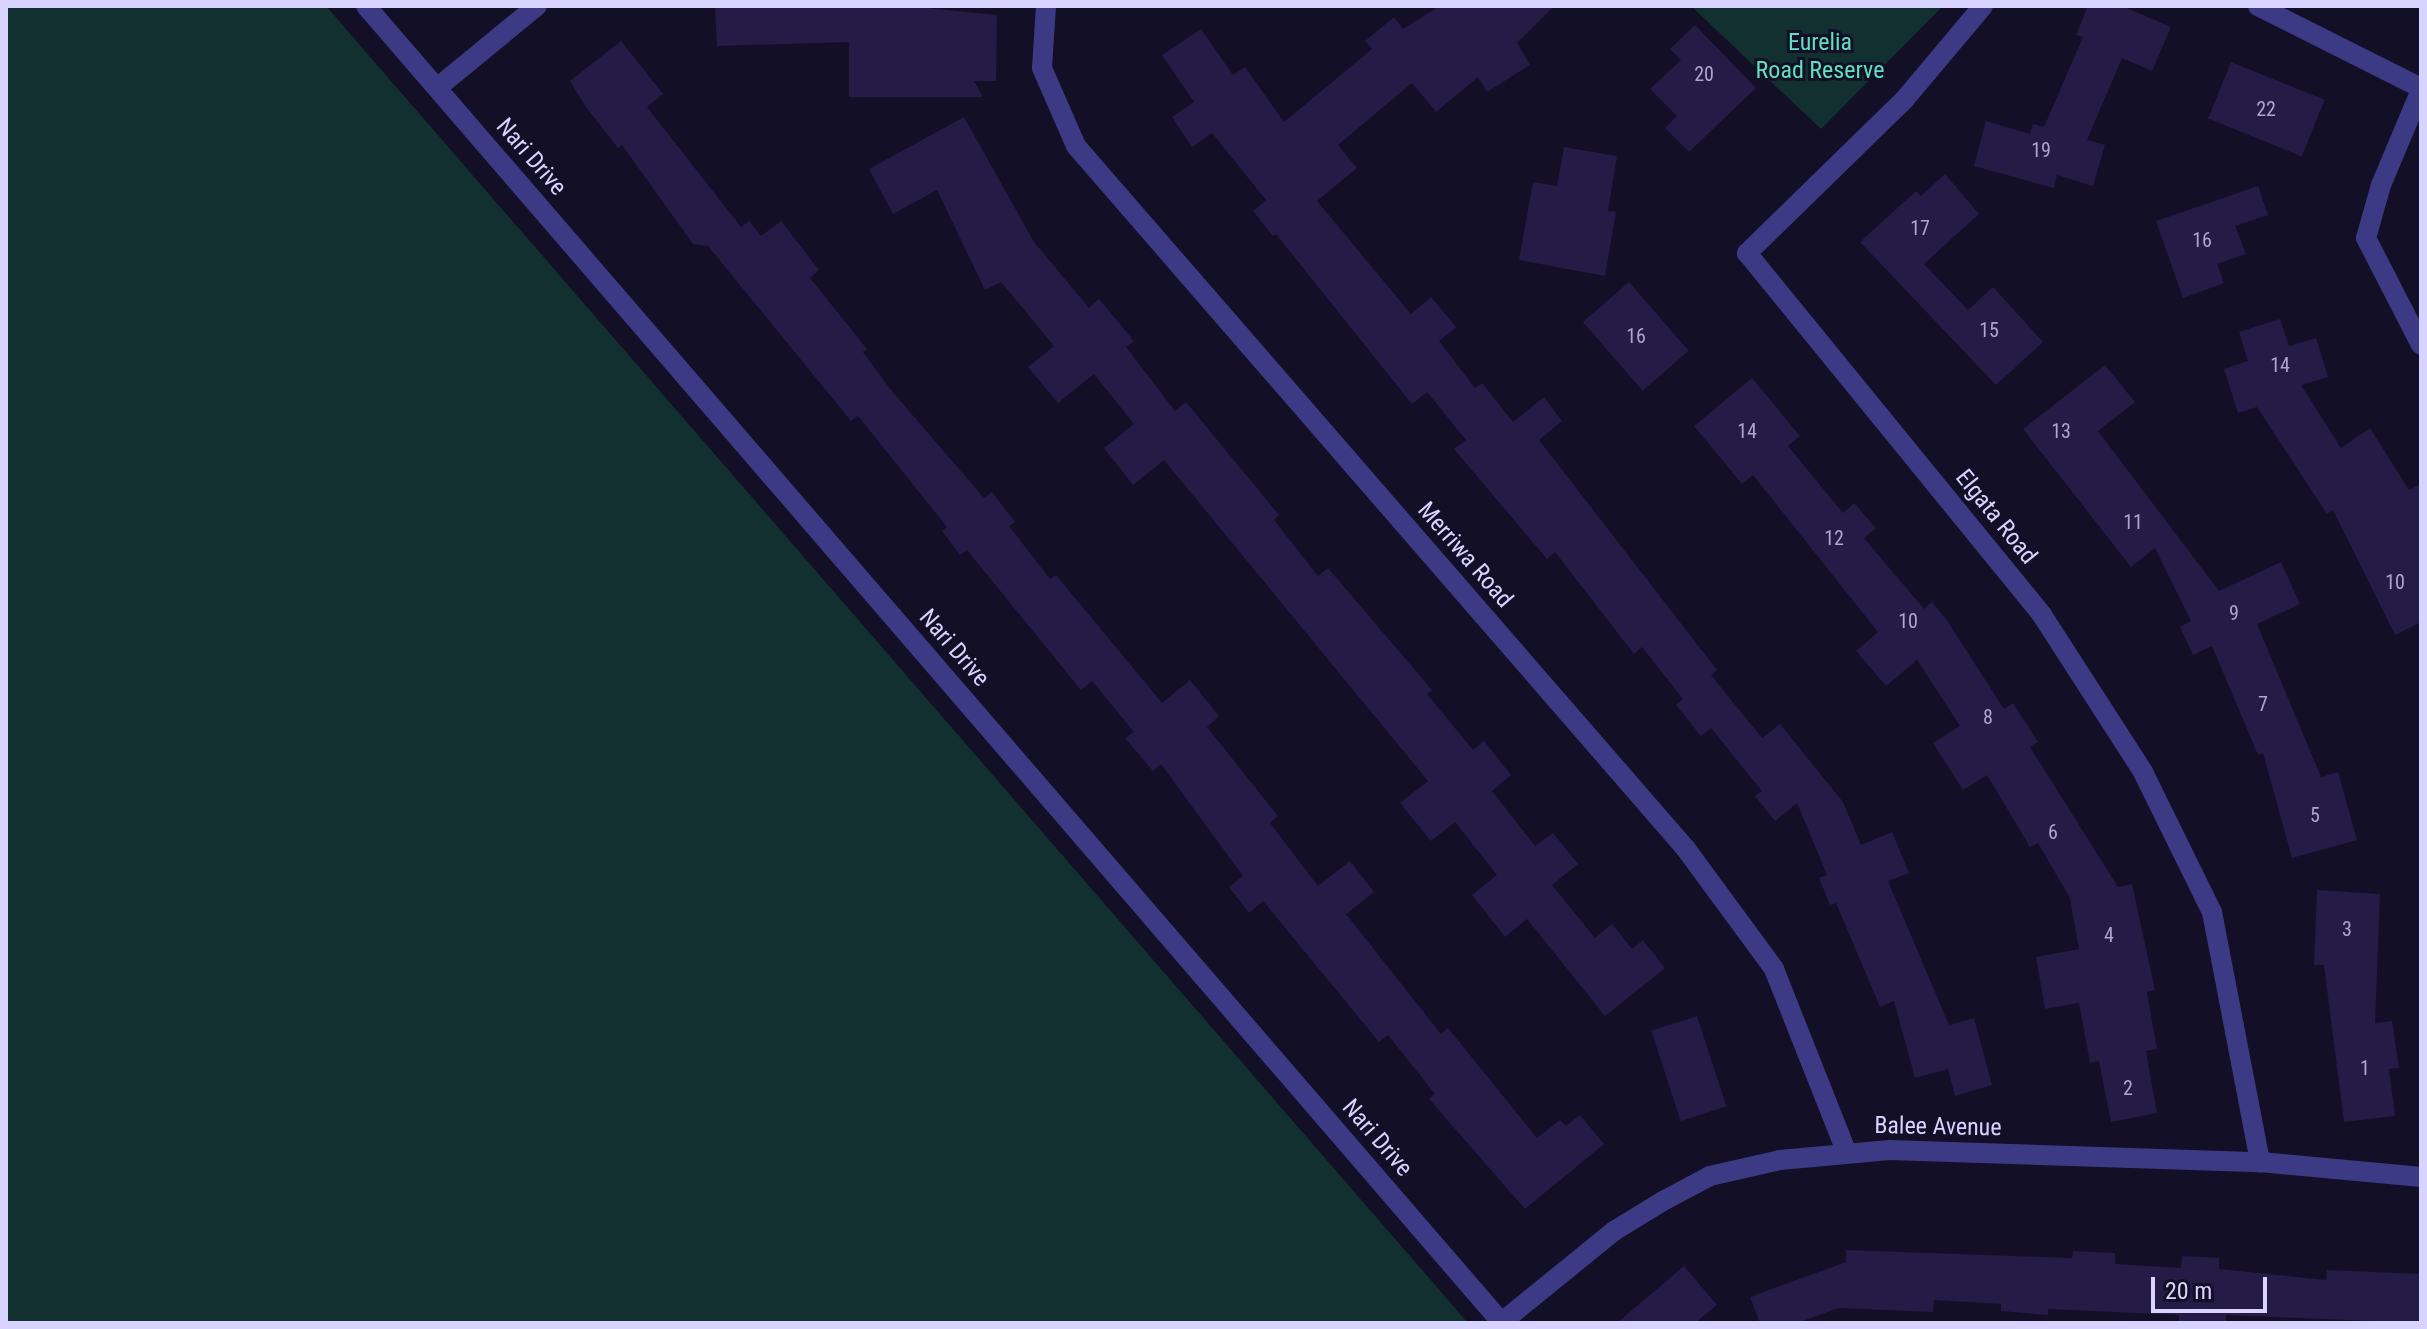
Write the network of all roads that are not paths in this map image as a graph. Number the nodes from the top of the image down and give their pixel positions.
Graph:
1 (366, 6) edge
2 (537, 6) edge
3 (1046, 6) edge
4 (1983, 6) edge
5 (2258, 6) edge
6 (437, 88) junction
7 (2421, 89) edge
8 (2421, 345) edge
9 (1846, 1151) junction
10 (2260, 1162) junction
11 (2421, 1177) edge
12 (1502, 1323) edge

1 - 6 street, Nari Drive
2 - 6 street
3 - 9 street, Merriwa Road
4 - 10 street, Elgata Road
5 - 7 street
6 - 12 street, Nari Drive
7 - 8 street
9 - 10 street, Balee Avenue
9 - 12 street, Balee Avenue
10 - 11 street, Balee Avenue

